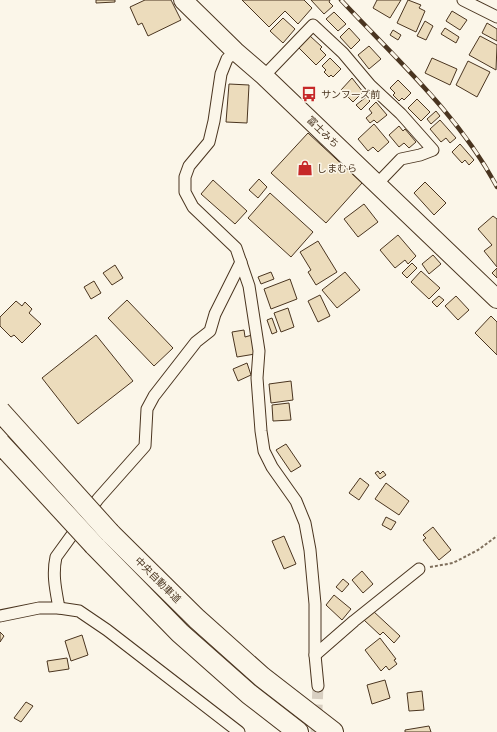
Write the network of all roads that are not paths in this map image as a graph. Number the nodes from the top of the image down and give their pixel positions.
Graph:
1 (184, 0) edge
2 (463, 0) edge
3 (497, 17) edge
4 (235, 51) junction
5 (264, 76) junction
6 (377, 184) junction
7 (241, 262) junction
8 (497, 298) edge
9 (0, 411) edge
10 (0, 443) edge
11 (419, 569) road end
12 (59, 608) junction
13 (0, 616) edge
14 (315, 655) junction
15 (318, 686) tunnel mouth
16 (239, 732) edge
17 (298, 732) edge
18 (333, 732) edge

1 - 4 highway, 富士みち
2 - 3 street
4 - 5 highway, 富士みち
4 - 7 street
5 - 6 highway, 富士みち
5 - 6 street
6 - 8 highway, 富士みち
7 - 12 street
7 - 14 street
9 - 18 highway, 中央自動車道, bridge
10 - 17 highway, bridge
11 - 14 street
12 - 13 street
12 - 16 street
14 - 15 street

